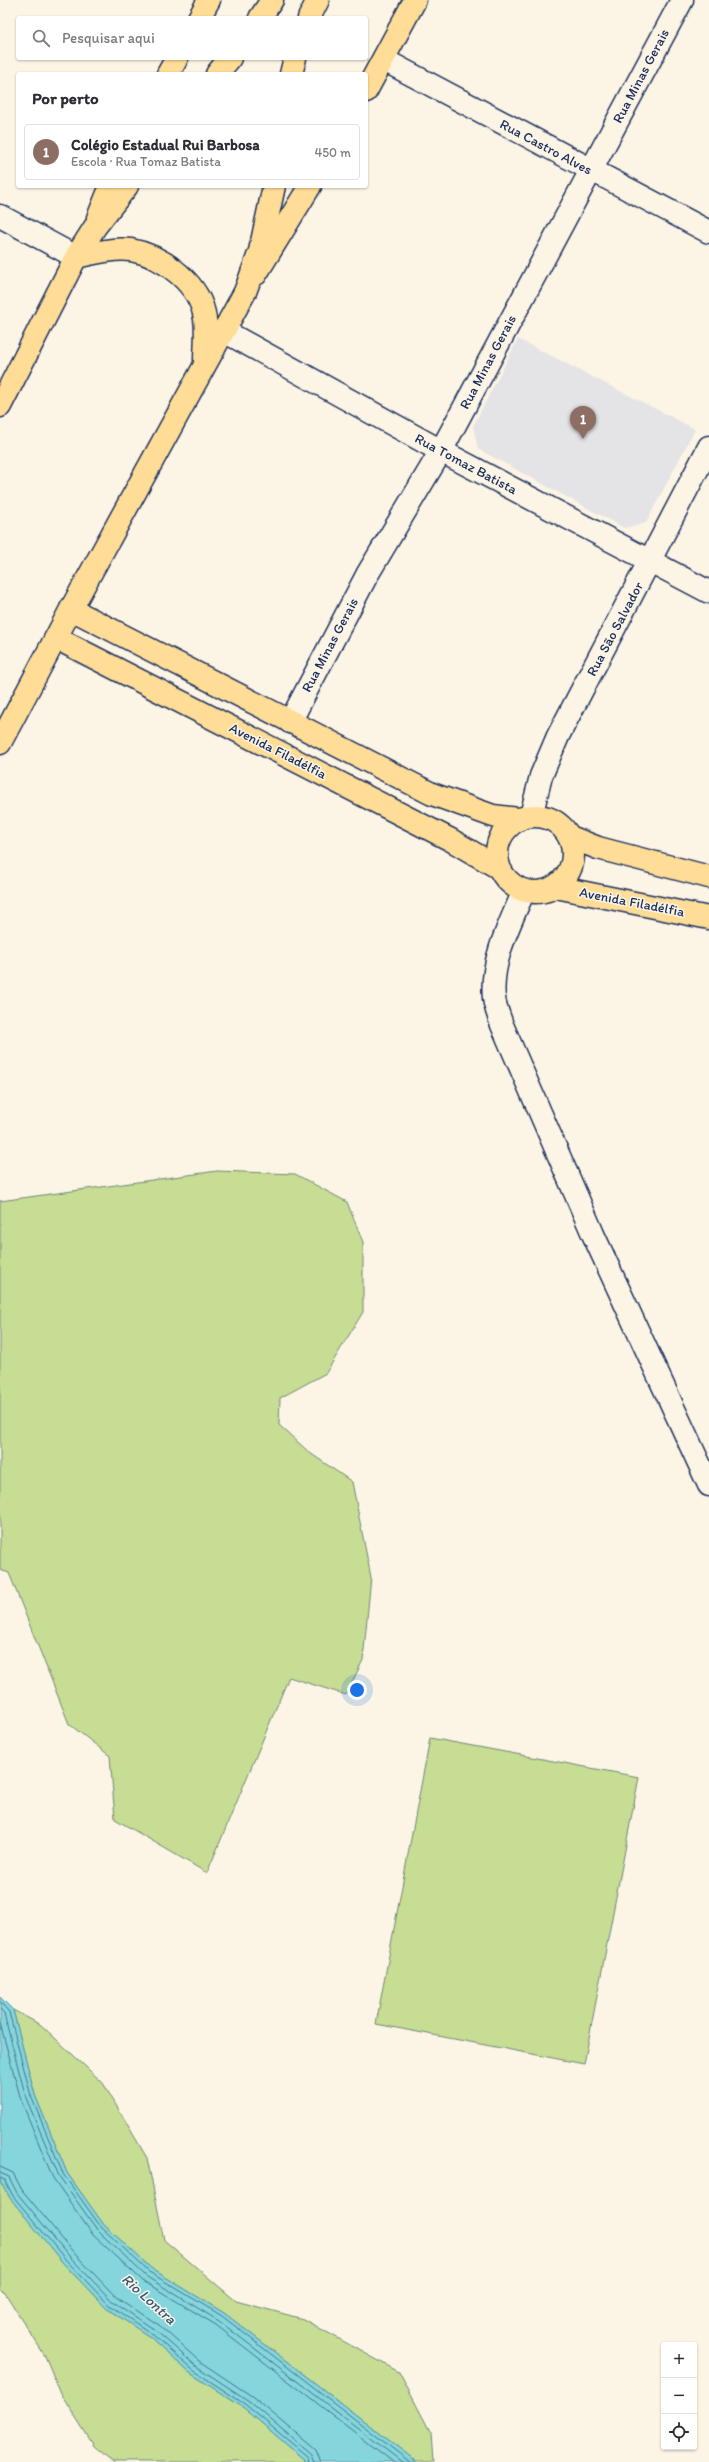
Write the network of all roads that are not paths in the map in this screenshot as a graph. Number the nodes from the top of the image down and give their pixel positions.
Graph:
1 (210, 0) edge
2 (272, 0) edge
3 (318, 0) edge
4 (415, 0) edge
5 (682, 0) edge
6 (201, 16) edge
7 (261, 16) edge
8 (310, 16) edge
9 (176, 60) edge
10 (228, 60) edge
11 (294, 60) edge
12 (384, 60) junction
13 (169, 72) edge
14 (220, 72) edge
15 (292, 72) edge
16 (368, 88) edge
17 (591, 171) junction
18 (110, 188) edge
19 (125, 188) edge
20 (274, 188) edge
21 (309, 188) edge
22 (0, 216) edge
23 (95, 227) junction
24 (709, 232) edge
25 (76, 257) junction
26 (245, 292) junction
27 (224, 332) junction
28 (205, 366) junction
29 (0, 406) edge
30 (709, 447) edge
31 (441, 450) junction
32 (650, 562) junction
33 (709, 592) edge
34 (71, 609) junction
35 (56, 638) junction
36 (290, 722) junction
37 (0, 743) edge
38 (525, 818) junction
39 (570, 837) junction
40 (499, 868) junction
41 (709, 877) edge
42 (556, 887) junction
43 (524, 891) junction
44 (709, 918) edge
45 (709, 1485) edge

1 - 6 main road
2 - 7 main road
3 - 8 main road
4 - 12 main road
5 - 17 street, Rua Minas Gerais
9 - 13 main road
10 - 14 main road
11 - 15 main road
12 - 16 main road
12 - 17 street, Rua Castro Alves
17 - 24 street, Rua Castro Alves
17 - 31 street, Rua Minas Gerais
18 - 23 main road
19 - 23 main road
20 - 26 main road
21 - 26 main road
22 - 25 street
23 - 25 main road
25 - 28 main road
25 - 29 main road
26 - 27 main road
27 - 28 main road
27 - 31 street, Rua Tomaz Batista
28 - 34 main road
30 - 32 street, Rua São Salvador
31 - 32 street, Rua Tomaz Batista
31 - 36 street, Rua Minas Gerais
32 - 33 street, Rua Tomaz Batista
32 - 38 street, Rua São Salvador
34 - 35 main road
34 - 36 main road
35 - 37 main road
35 - 40 main road, Avenida Filadélfia
36 - 38 main road
38 - 39 main road
38 - 40 main road
39 - 41 main road
39 - 42 main road
40 - 43 main road
42 - 43 main road
42 - 44 main road, Avenida Filadélfia
43 - 45 street

